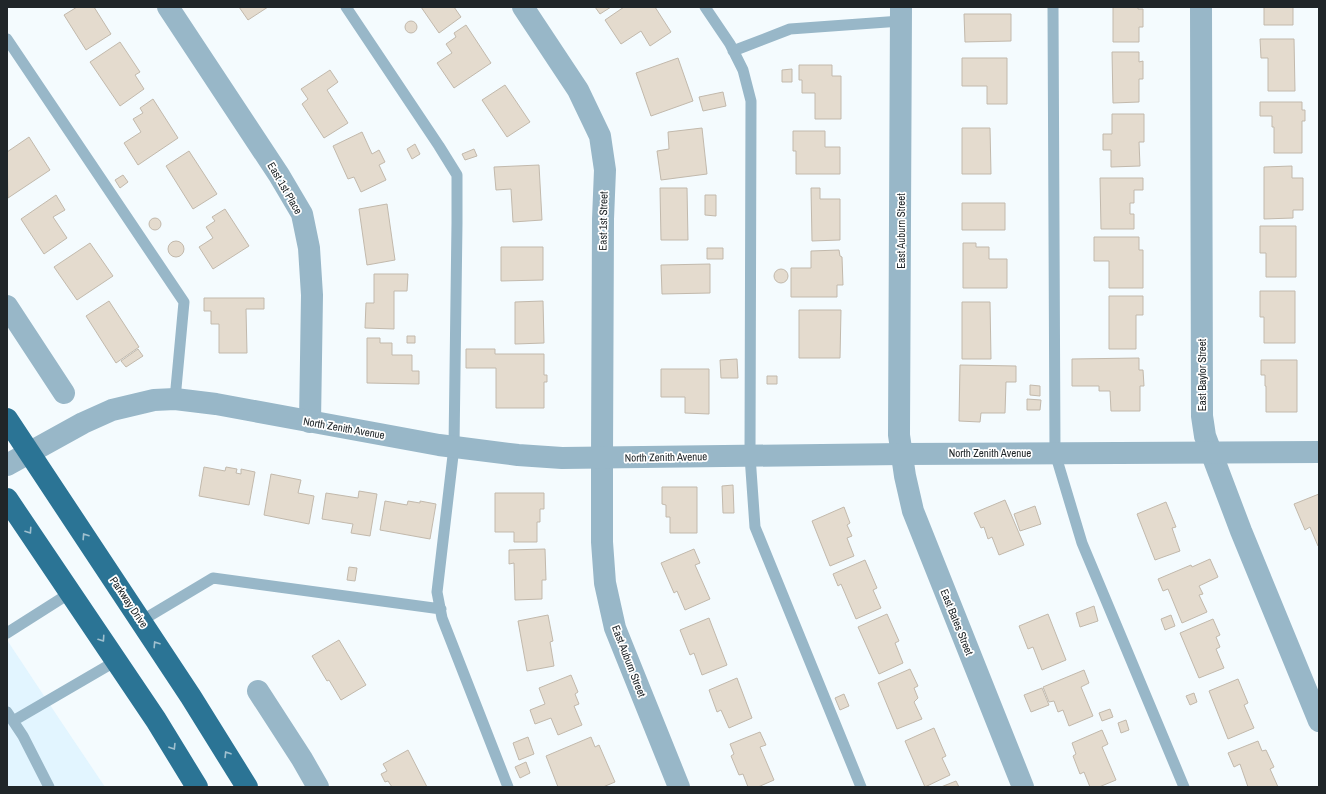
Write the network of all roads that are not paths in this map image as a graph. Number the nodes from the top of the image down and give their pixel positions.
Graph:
1 (168, 7) edge
2 (346, 7) edge
3 (523, 7) edge
4 (705, 7) edge
5 (1053, 7) edge
6 (1202, 7) edge
7 (901, 14) edge
8 (7, 39) edge
9 (733, 51) junction
10 (7, 306) edge
11 (64, 393) dead end
12 (175, 399) junction
13 (7, 419) edge
14 (310, 422) junction
15 (454, 447) junction
16 (29, 452) junction
17 (1211, 452) junction
18 (1319, 452) edge
19 (1055, 453) junction
20 (902, 454) junction
21 (750, 456) junction
22 (602, 457) junction
23 (7, 466) edge
24 (7, 499) edge
25 (70, 593) junction
26 (441, 609) junction
27 (141, 621) junction
28 (7, 633) edge
29 (116, 660) junction
30 (258, 691) dead end
31 (10, 717) edge
32 (1319, 721) edge
33 (48, 787) edge
34 (197, 787) edge
35 (246, 787) edge
36 (318, 787) edge
37 (508, 787) edge
38 (679, 787) edge
39 (861, 787) edge
40 (1023, 787) edge
41 (1184, 787) edge

1 - 14 street, East 1st Place
2 - 15 lane
3 - 22 street, East 1st Street
4 - 9 lane
5 - 19 lane
6 - 17 street, East Baylor Street
7 - 9 lane
7 - 20 street, East Auburn Street
8 - 12 lane
9 - 21 lane
10 - 11 street
12 - 14 street, North Zenith Avenue
12 - 16 street, North Zenith Avenue
13 - 16 highway, Parkway Drive
14 - 15 street, North Zenith Avenue
15 - 22 street, North Zenith Avenue
15 - 26 lane
16 - 23 street, North Zenith Avenue
27 -> 16 highway, Parkway Drive
17 - 18 street, North Zenith Avenue
17 - 19 street, North Zenith Avenue
17 - 32 street, East Baylor Street
19 - 20 street, North Zenith Avenue
19 - 41 lane
20 - 21 street, North Zenith Avenue
20 - 40 street, East Bates Street
21 - 22 street, North Zenith Avenue
21 - 39 lane
22 - 38 street, East Auburn Street
24 -> 25 highway
25 - 28 lane
25 -> 29 highway
26 - 27 lane
26 - 37 lane
35 -> 27 highway, Parkway Drive
29 - 31 lane
29 -> 34 highway
30 - 36 street
31 - 33 lane

